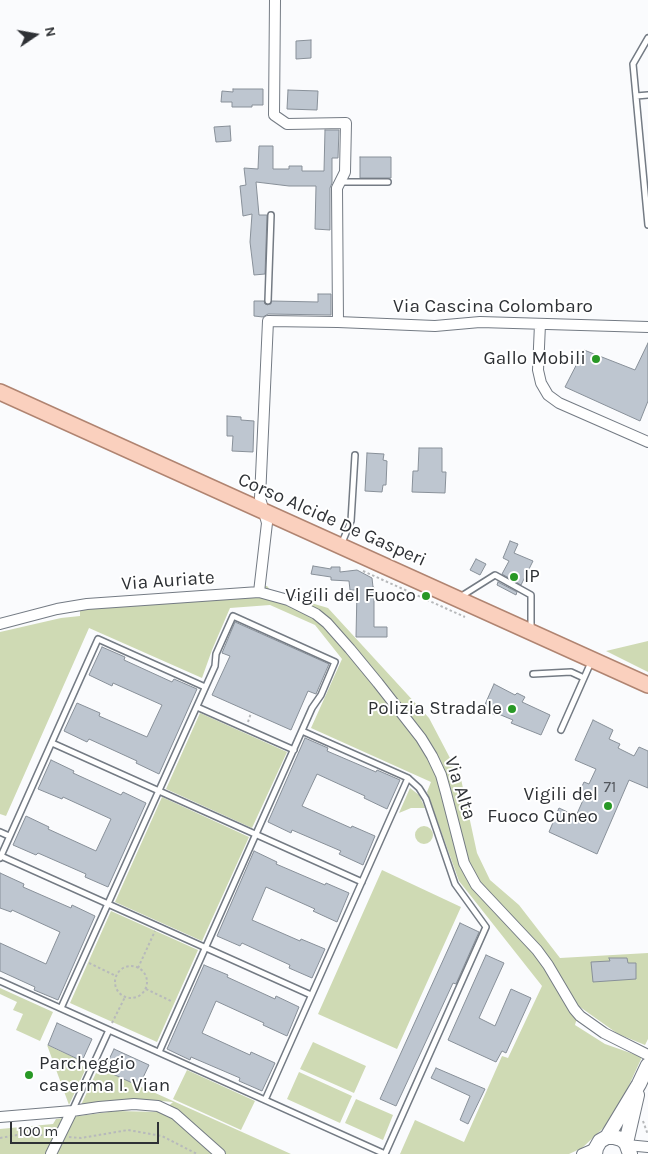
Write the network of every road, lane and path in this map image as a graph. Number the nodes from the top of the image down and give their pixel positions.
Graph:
1 (275, 0) edge
2 (648, 38) edge
3 (648, 95) edge
4 (636, 96) junction
5 (340, 182) junction
6 (388, 182) dead end
7 (271, 215) dead end
8 (648, 217) edge
9 (648, 225) edge
10 (268, 301) dead end
11 (338, 322) junction
12 (540, 324) junction
13 (648, 327) edge
14 (0, 392) edge
15 (648, 442) edge
16 (355, 456) dead end
17 (264, 512) junction
18 (341, 546) junction
19 (259, 592) junction
20 (457, 599) junction
21 (0, 624) edge
22 (532, 633) junction
23 (592, 660) junction
24 (533, 674) dead end
25 (584, 678) junction
26 (648, 685) edge
27 (205, 687) junction
28 (197, 707) junction
29 (561, 730) dead end
30 (302, 731) junction
31 (52, 743) junction
32 (294, 750) junction
33 (408, 778) junction
34 (159, 791) junction
35 (0, 832) edge
36 (256, 835) junction
37 (10, 836) junction
38 (0, 857) edge
39 (362, 882) junction
40 (108, 904) junction
41 (157, 926) junction
42 (206, 948) junction
43 (82, 960) junction
44 (138, 968) junction
45 (116, 976) junction
46 (0, 981) edge
47 (146, 989) junction
48 (311, 995) junction
49 (125, 997) junction
50 (180, 1005) junction
51 (61, 1008) junction
52 (109, 1030) junction
53 (159, 1052) junction
54 (648, 1055) edge
55 (648, 1065) edge
56 (639, 1084) junction
57 (264, 1100) junction
58 (72, 1111) junction
59 (0, 1117) edge
60 (60, 1135) junction
61 (607, 1137) junction
62 (0, 1138) edge
63 (628, 1147) edge
64 (648, 1147) edge
65 (595, 1151) edge
66 (51, 1154) edge
67 (197, 1154) edge
68 (220, 1154) edge
69 (385, 1154) edge
70 (582, 1154) edge

1 - 5 street
2 - 4 lane
3 - 4 lane
4 - 8 lane
5 - 6 lane
5 - 11 street
7 - 10 lane
8 - 9 lane
11 - 12 street, Via Cascina Colombaro
11 - 17 street, Via Cascina Colombaro
12 - 13 street, Via Cascina Colombaro
12 - 15 street
14 - 17 main road, Corso Alcide De Gasperi
16 - 18 lane
17 - 18 main road, Corso Alcide De Gasperi
17 - 19 street
18 - 20 main road, Corso Alcide De Gasperi
19 - 21 street, Via Auriate
19 - 54 street, Via Alta
20 - 22 main road, Corso Alcide De Gasperi
20 - 22 lane
22 - 23 main road, Corso Alcide De Gasperi
23 - 25 lane
23 - 26 main road, Corso Alcide De Gasperi
24 - 25 lane
25 - 29 lane
27 - 28 lane
27 - 30 lane
27 - 31 lane
28 - 32 lane
28 - 34 lane
30 - 32 lane
30 - 33 lane
31 - 34 lane
31 - 37 lane
32 - 36 lane
33 - 39 lane
33 - 69 lane
34 - 36 lane
34 - 40 lane
35 - 37 lane
36 - 39 lane
36 - 42 lane
37 - 38 lane
38 - 40 lane
39 - 48 lane
40 - 41 lane
40 - 43 lane
41 - 42 lane
41 - 44 path
42 - 48 lane
42 - 50 lane
43 - 45 path
43 - 51 lane
44 - 45 path
44 - 47 path
45 - 49 path
46 - 51 lane
47 - 49 path
47 - 50 path
48 - 57 lane
49 - 52 path
50 - 53 lane
51 - 52 lane
52 - 53 lane
52 - 58 lane
53 - 57 lane
55 - 56 street
56 - 61 street
56 - 63 street
57 - 69 lane
58 - 59 street
58 - 60 street
58 - 68 street
60 - 62 path
60 - 66 street
60 - 67 path
61 - 63 street
61 - 65 street
63 - 64 street
65 - 70 street

